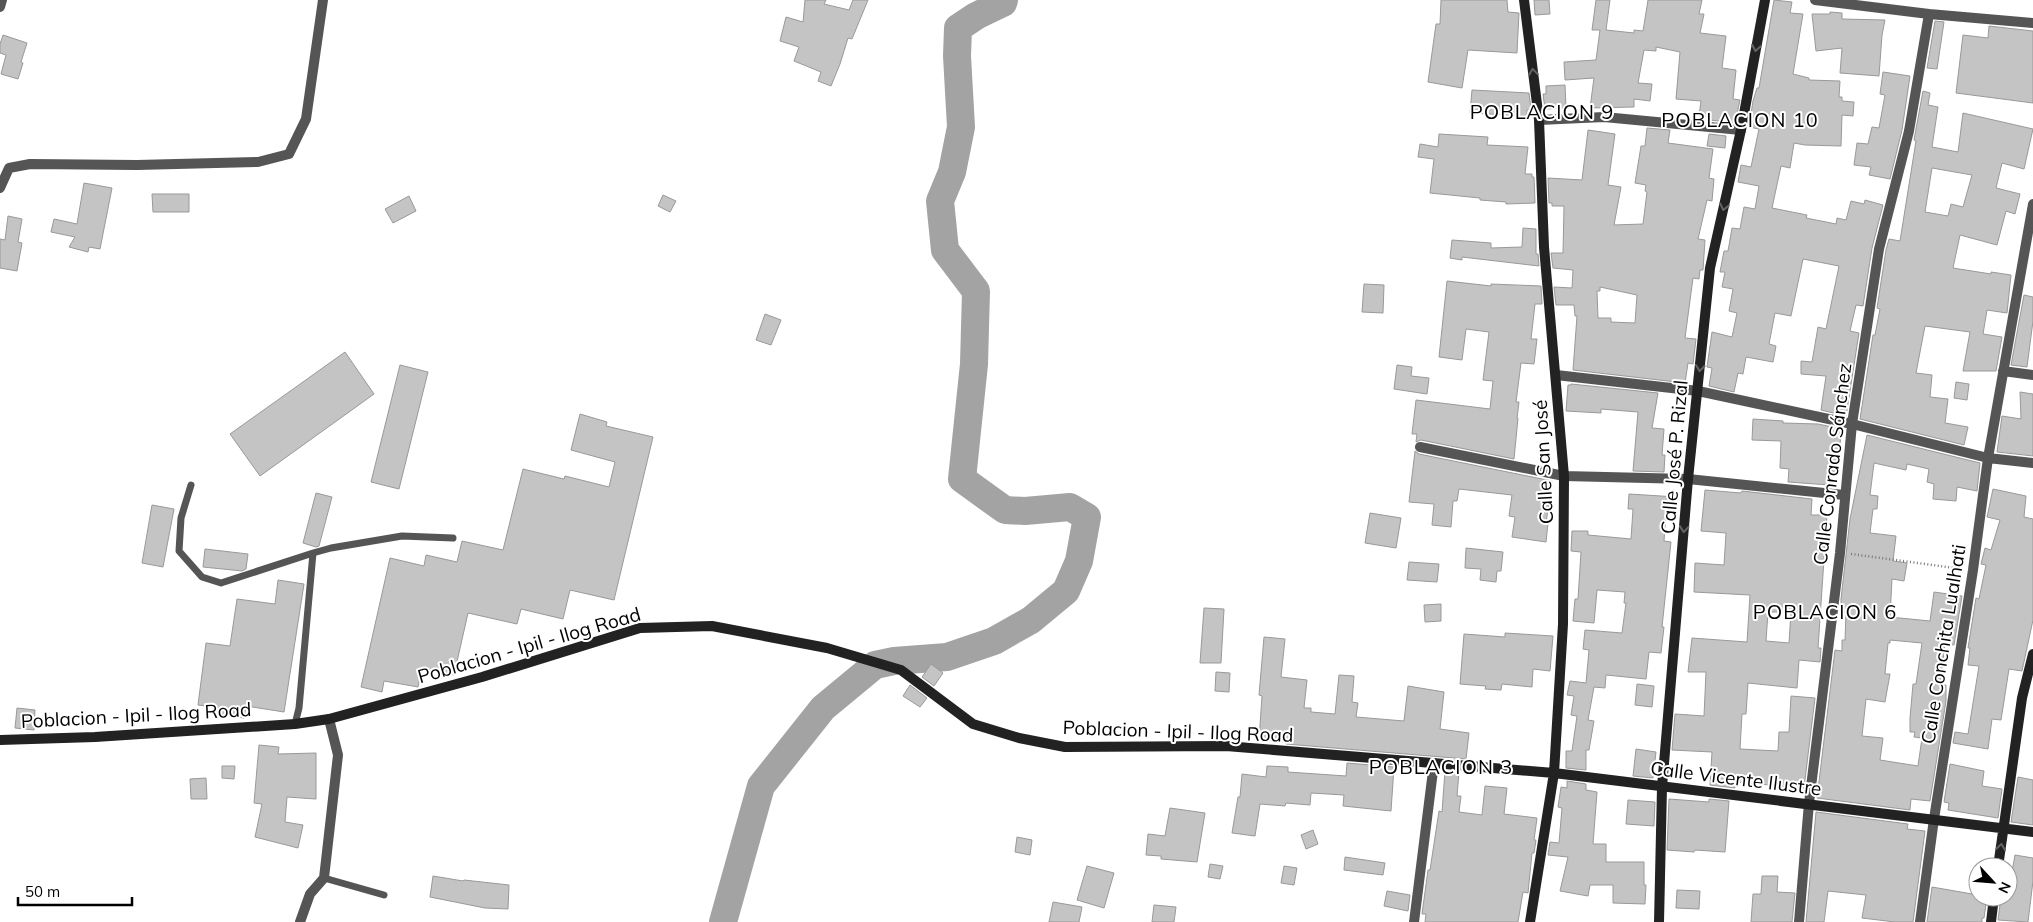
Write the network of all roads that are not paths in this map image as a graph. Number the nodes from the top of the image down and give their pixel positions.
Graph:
1 (2, 0) edge
2 (323, 0) edge
3 (1524, 0) edge
4 (1765, 0) edge
5 (1815, 0) edge
6 (0, 6) edge
7 (1929, 14) junction
8 (2033, 23) edge
9 (1539, 120) junction
10 (1741, 130) junction
11 (0, 188) edge
12 (2033, 204) edge
13 (2003, 372) junction
14 (1556, 375) junction
15 (2033, 375) edge
16 (1698, 390) junction
17 (1852, 424) junction
18 (1420, 447) dead end
19 (1988, 458) junction
20 (2033, 463) edge
21 (1564, 476) junction
22 (1688, 479) junction
23 (191, 485) dead end
24 (1844, 495) junction
25 (453, 538) dead end
26 (313, 553) junction
27 (2033, 654) edge
28 (329, 719) junction
29 (294, 724) junction
30 (0, 740) edge
31 (1434, 763) junction
32 (1554, 773) junction
33 (1662, 787) junction
34 (1808, 803) junction
35 (1934, 819) junction
36 (2004, 828) junction
37 (2033, 832) edge
38 (2000, 857) edge
39 (324, 878) junction
40 (384, 895) dead end
41 (1993, 907) edge
42 (300, 922) edge
43 (1414, 922) edge
44 (1530, 922) edge
45 (1659, 922) edge
46 (1799, 922) edge
47 (1920, 922) edge
48 (1991, 922) edge

1 - 6 street
2 - 11 street
9 -> 3 street, Calle San José
4 -> 10 street, Calle José P. Rizal
5 - 7 street
7 - 8 street
7 - 17 street, Calle Conrado Sánchez
9 - 10 street
9 - 14 street, Calle San José
10 -> 16 street, Calle José P. Rizal
12 - 13 street, Calle Conchita Lualhati
13 - 15 street
13 - 19 street, Calle Conchita Lualhati
14 - 16 street
14 - 21 street, Calle San José
16 - 17 street
16 - 22 street, Calle José P. Rizal
17 - 19 street
17 - 24 street, Calle Conrado Sánchez
18 - 21 street
19 - 20 street
19 - 35 street, Calle Conchita Lualhati
21 - 22 street
21 - 32 street, Calle San José
22 - 24 street
22 -> 33 street, Calle José P. Rizal
23 - 26 lane
24 - 34 street, Calle Conrado Sánchez
25 - 26 lane
26 - 29 lane
27 - 36 street
28 - 29 street, Poblacion - Ipil - Ilog Road
28 - 31 street, Poblacion - Ipil - Ilog Road
28 - 39 street
29 - 30 street, Poblacion - Ipil - Ilog Road
31 - 32 street, Calle Vicente Ilustre
31 - 43 street
32 - 33 street, Calle Vicente Ilustre
32 - 44 street, Calle San José
33 - 34 street, Calle Vicente Ilustre
33 - 45 street, Calle José P. Rizal
34 - 35 street, Calle Vicente Ilustre
34 - 46 street, Calle Conrado Sánchez
35 - 36 street, Calle Vicente Ilustre
35 - 47 street, Calle Conchita Lualhati
36 - 37 street, Calle Vicente Ilustre
38 -> 36 street
39 - 40 lane
39 - 42 street
41 - 48 street

